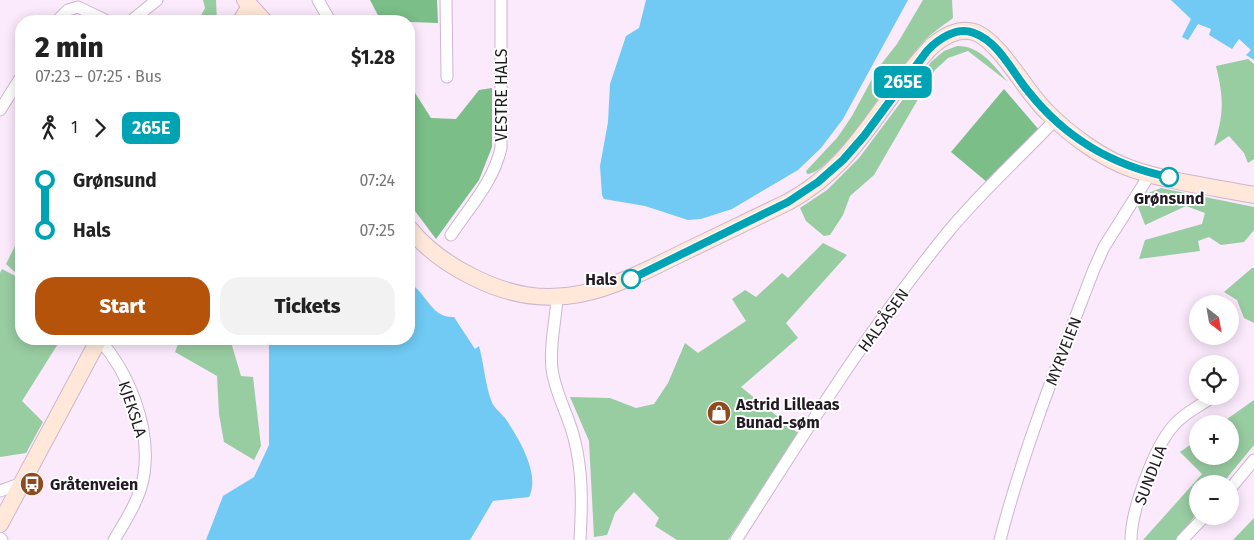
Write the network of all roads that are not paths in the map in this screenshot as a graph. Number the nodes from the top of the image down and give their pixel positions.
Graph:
1 (157, 0) edge
2 (318, 0) edge
3 (446, 0) edge
4 (501, 0) edge
5 (248, 3) edge
6 (63, 15) edge
7 (95, 15) edge
8 (138, 15) edge
9 (243, 15) edge
10 (257, 15) edge
11 (327, 15) edge
12 (447, 77) dead end
13 (15, 86) edge
14 (0, 110) edge
15 (1055, 120) junction
16 (1150, 174) junction
17 (1254, 195) edge
18 (415, 234) edge
19 (451, 235) dead end
20 (557, 297) junction
21 (96, 345) edge
22 (104, 345) edge
23 (1201, 405) edge
24 (1254, 460) edge
25 (1239, 478) edge
26 (22, 483) junction
27 (0, 491) edge
28 (0, 524) edge
29 (1196, 525) edge
30 (114, 540) edge
31 (580, 540) edge
32 (736, 540) edge
33 (1000, 540) edge
34 (1131, 540) edge
35 (1182, 540) edge

1 - 8 street
2 - 11 street
3 - 12 street
4 - 19 street, VESTRE HALS
5 - 9 street
5 - 10 street
6 - 7 street
13 - 14 street
15 - 16 street
15 - 20 street
15 - 32 street, HALSÅSEN
16 - 17 street
16 - 33 street, MYRVEIEN
18 - 20 street
20 - 31 street
21 - 26 street
22 - 30 street, KJEKSLA
23 - 34 street, SUNDLIA
24 - 25 street
26 - 27 street
26 - 28 street
29 - 35 street

